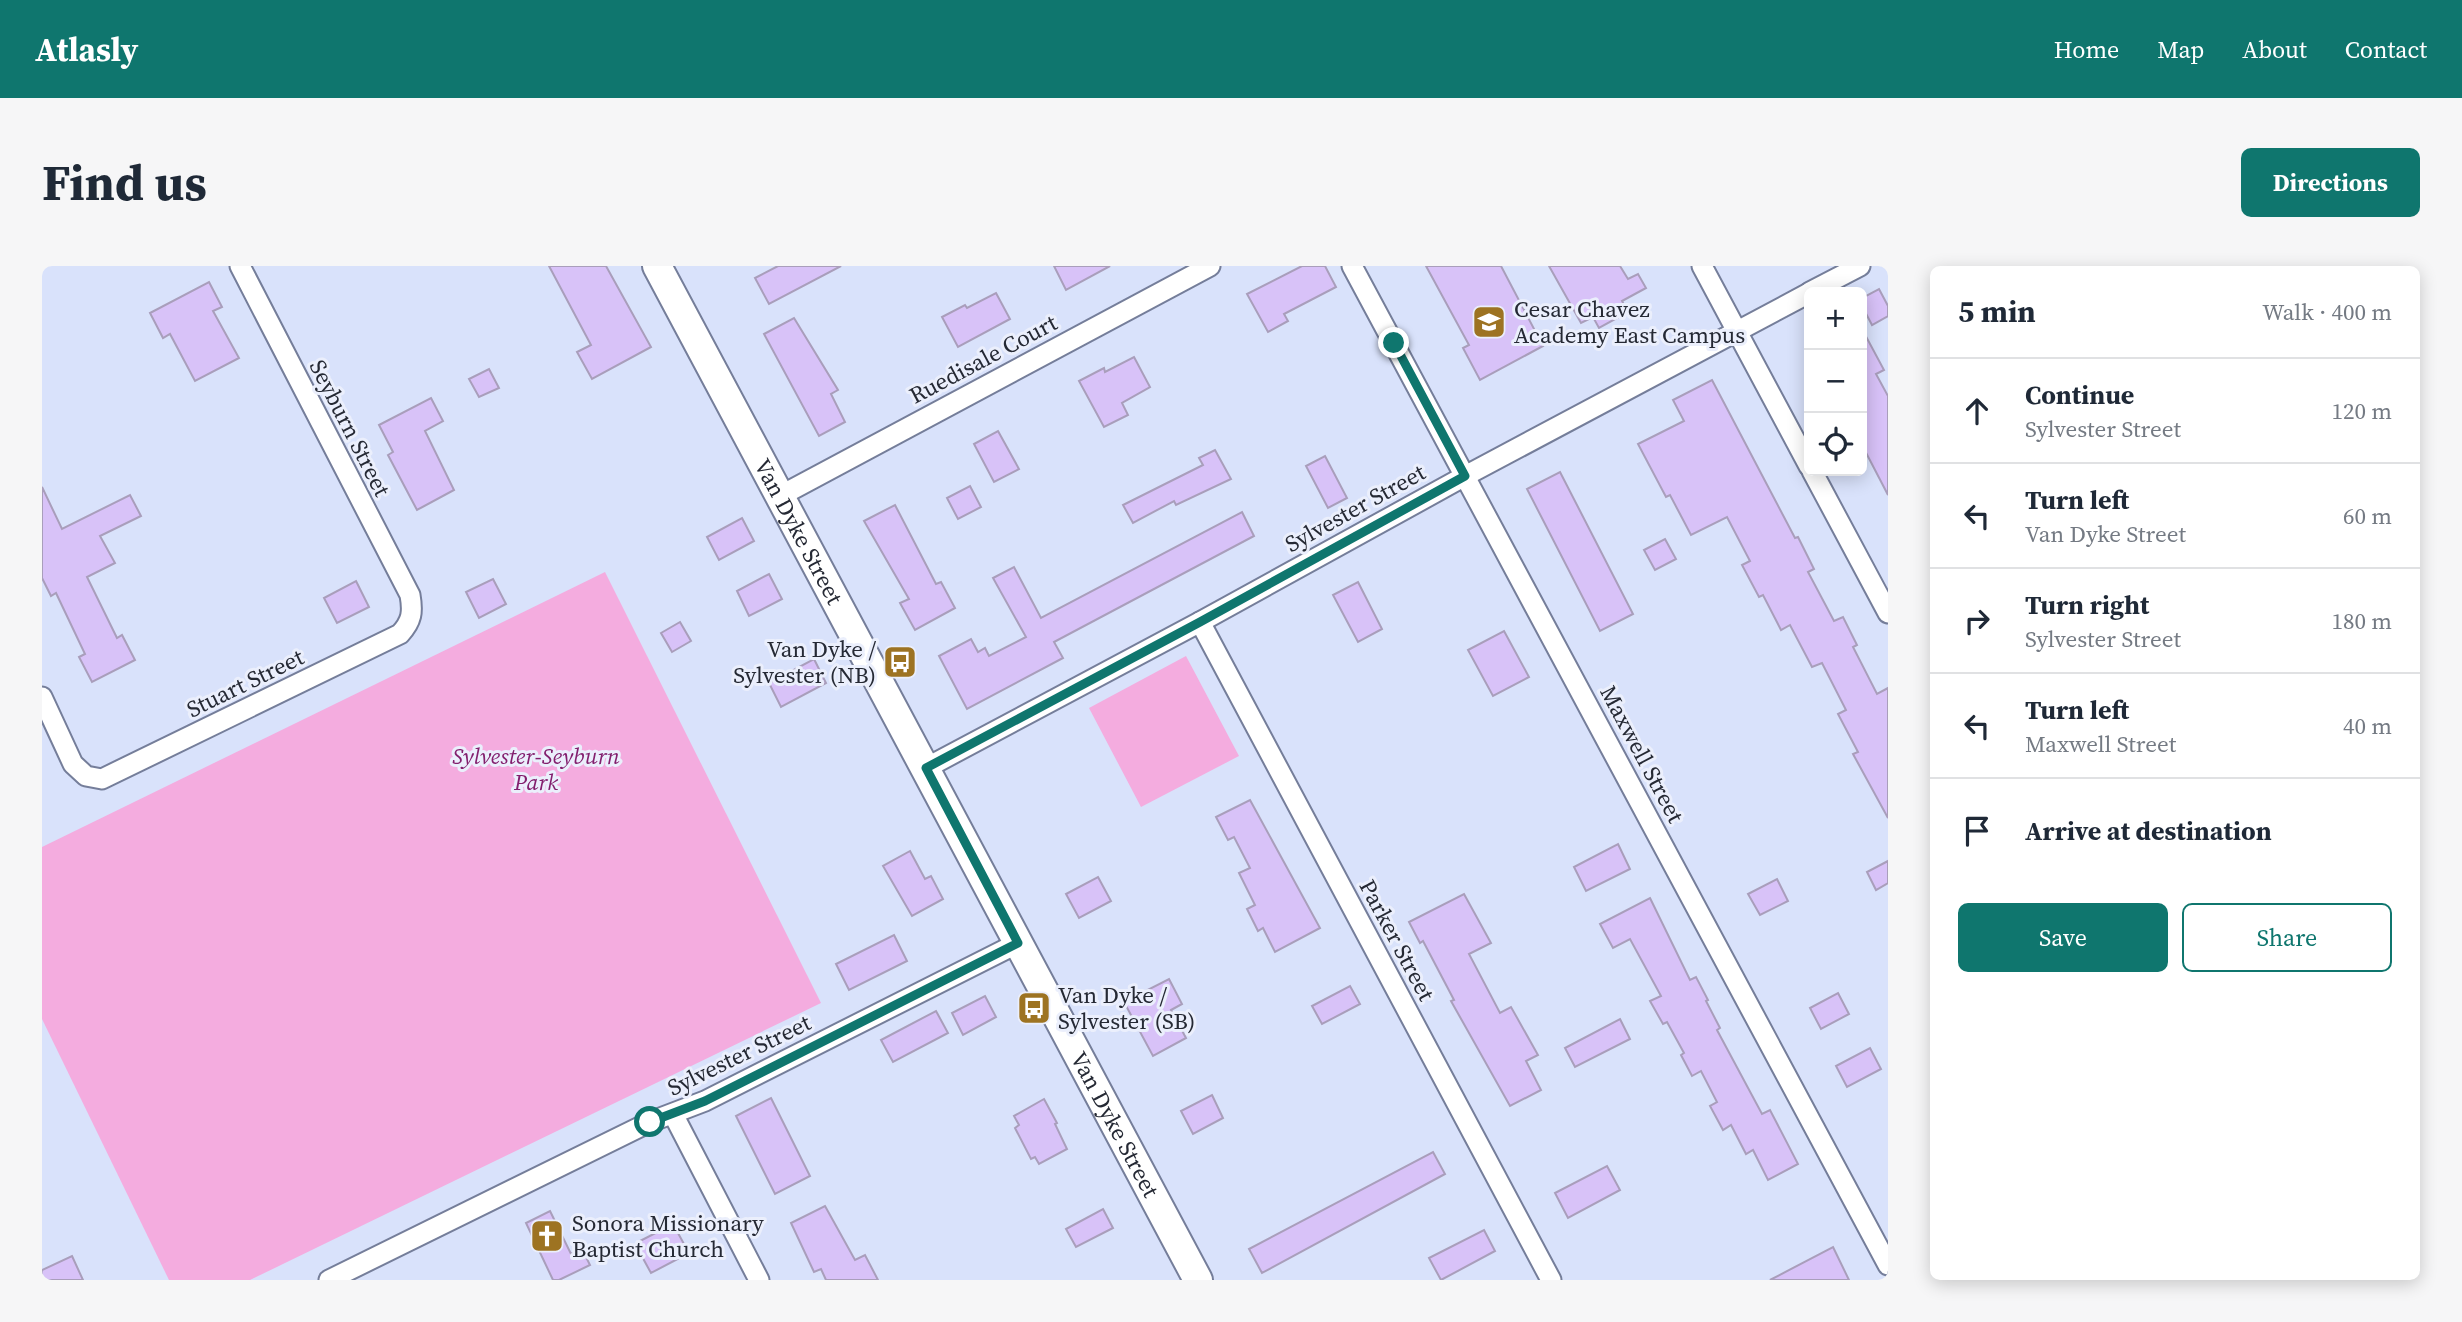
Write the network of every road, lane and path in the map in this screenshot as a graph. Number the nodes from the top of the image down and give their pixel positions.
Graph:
1 (240, 266) edge
2 (657, 266) edge
3 (1210, 266) edge
4 (1352, 266) edge
5 (1702, 266) edge
6 (1860, 266) edge
7 (1821, 287) edge
8 (1804, 296) edge
9 (1737, 331) junction
10 (1804, 457) edge
11 (1465, 476) junction
12 (1815, 476) edge
13 (780, 496) junction
14 (413, 612) joint
15 (1888, 613) edge
16 (1200, 622) junction
17 (42, 697) edge
18 (926, 768) junction
19 (1018, 943) junction
20 (673, 1114) junction
21 (1888, 1265) edge
22 (329, 1280) edge
23 (759, 1280) edge
24 (1198, 1280) edge
25 (1551, 1280) edge

1 - 14 street, Seyburn Street
2 - 13 main road, Van Dyke Street
3 - 13 street, Ruedisale Court
4 - 11 street, Maxwell Street
5 - 9 street
6 - 7 street, Sylvester Street
8 - 9 street, Sylvester Street
9 - 10 street
9 - 11 street, Sylvester Street
11 - 16 street, Sylvester Street
11 - 21 street, Maxwell Street
12 - 15 street
13 - 18 main road, Van Dyke Street
14 - 17 street, Stuart Street
16 - 18 street, Sylvester Street
16 - 25 street, Parker Street
18 - 19 main road, Van Dyke Street
19 - 20 street, Sylvester Street
19 - 24 main road, Van Dyke Street
20 - 22 street, Sylvester Street
20 - 23 street

